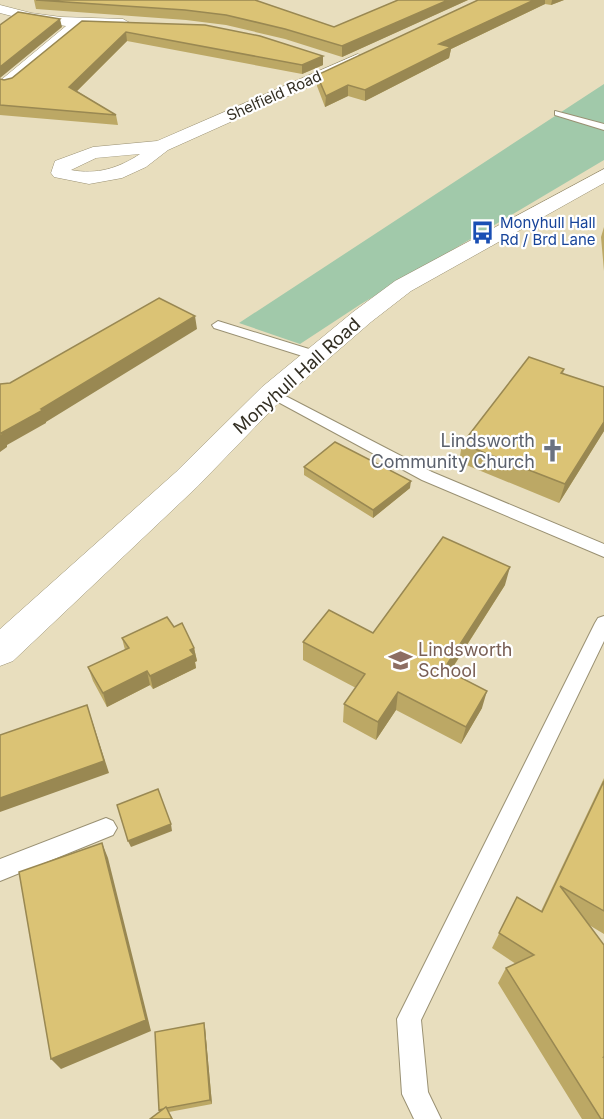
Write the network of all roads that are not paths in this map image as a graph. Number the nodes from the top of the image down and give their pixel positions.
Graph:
1 (0, 9) edge
2 (140, 23) edge
3 (78, 24) junction
4 (377, 50) edge
5 (324, 57) edge
6 (345, 65) junction
7 (7, 83) edge
8 (558, 113) dead end
9 (604, 127) edge
10 (161, 146) dead end
11 (604, 175) edge
12 (218, 325) dead end
13 (317, 356) junction
14 (273, 393) junction
15 (604, 551) edge
16 (604, 623) edge
17 (0, 651) edge
18 (106, 828) dead end
19 (0, 870) edge
20 (428, 1119) edge

1 - 3 street
2 - 3 street
3 - 7 street
4 - 6 street, Shelfield Road
5 - 6 street
6 - 10 street, Shelfield Road
8 - 9 lane
11 - 13 street, Monyhull Hall Road
12 - 13 lane
13 - 14 street, Monyhull Hall Road
14 - 15 lane
14 - 17 street, Monyhull Hall Road
16 - 20 lane
18 - 19 lane

